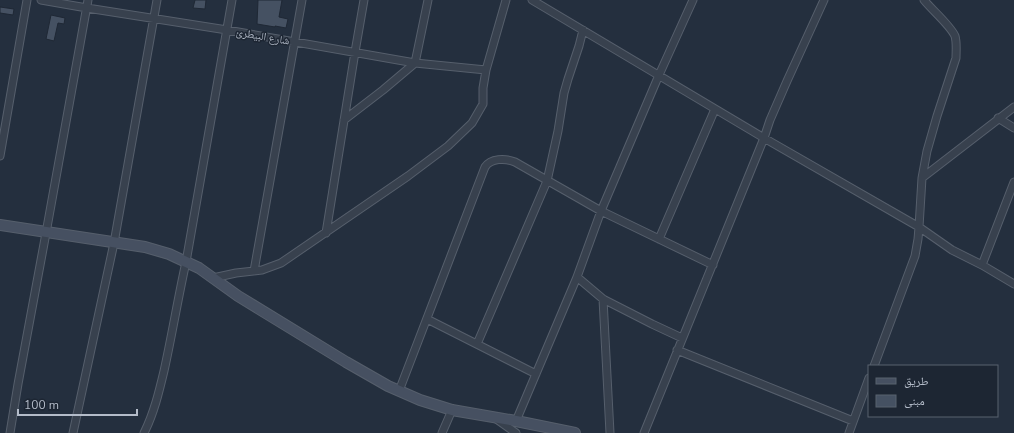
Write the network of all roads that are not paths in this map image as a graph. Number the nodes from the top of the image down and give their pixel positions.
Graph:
1 (27, 0) edge
2 (41, 0) edge
3 (88, 0) edge
4 (157, 0) edge
5 (232, 0) edge
6 (302, 0) edge
7 (364, 0) edge
8 (428, 0) edge
9 (506, 0) edge
10 (532, 0) edge
11 (693, 0) edge
12 (824, 0) edge
13 (924, 0) edge
14 (87, 8) junction
15 (153, 18) junction
16 (227, 30) junction
17 (583, 30) junction
18 (295, 42) junction
19 (355, 52) junction
20 (415, 62) junction
21 (486, 70) junction
22 (659, 75) junction
23 (1014, 107) edge
24 (715, 109) junction
25 (998, 118) junction
26 (344, 120) junction
27 (1014, 128) edge
28 (764, 138) junction
29 (0, 156) edge
30 (922, 178) junction
31 (547, 181) junction
32 (1014, 182) edge
33 (601, 211) junction
34 (0, 225) edge
35 (919, 227) junction
36 (46, 233) junction
37 (326, 233) junction
38 (659, 239) junction
39 (114, 243) junction
40 (186, 262) junction
41 (982, 265) junction
42 (713, 266) junction
43 (254, 271) junction
44 (577, 277) junction
45 (213, 278) junction
46 (1014, 284) edge
47 (603, 299) junction
48 (427, 319) junction
49 (682, 338) junction
50 (477, 344) junction
51 (677, 350) junction
52 (874, 365) edge
53 (536, 374) junction
54 (868, 381) edge
55 (399, 391) junction
56 (452, 410) junction
57 (493, 417) junction
58 (516, 421) junction
59 (853, 421) junction
60 (10, 433) edge
61 (73, 433) edge
62 (144, 433) edge
63 (441, 433) edge
64 (516, 433) edge
65 (575, 433) edge
66 (610, 433) edge
67 (644, 433) edge
68 (849, 433) edge

1 - 29 street
2 - 14 street, شارع البيطرئ
3 - 14 street
4 - 15 street
5 - 16 street
6 - 18 street
7 - 19 street
8 - 20 street
9 - 21 street
10 - 17 street
11 - 22 street
12 - 28 street
13 - 30 street
14 - 15 street, شارع البيطرئ
14 - 36 street
15 - 16 street, شارع البيطرئ
15 - 39 street
16 - 18 street, شارع البيطرئ
16 - 40 street
17 - 22 street
17 - 31 street
18 - 19 street, شارع البيطرئ
18 - 43 street
19 - 20 street, شارع البيطرئ
19 - 26 street
20 - 21 street, شارع البيطرئ
20 - 26 street
21 - 37 street
22 - 24 street
22 - 33 street
23 - 25 street
24 - 28 street
24 - 38 street
25 - 27 street
25 - 30 street
26 - 37 street
28 - 35 street
28 - 42 street
30 - 35 street
31 - 33 street
31 - 48 street
31 - 50 street
32 - 41 street
33 - 38 street
33 - 44 street
34 - 36 main road
35 - 41 street
35 - 52 street
36 - 39 main road
36 - 60 street
37 - 43 street
38 - 42 street
39 - 40 main road
39 - 61 street
40 - 45 main road
40 - 62 street
41 - 46 street
42 - 49 street
43 - 45 street
44 - 47 street
44 - 53 street
45 - 55 main road
47 - 49 street
47 - 66 street
48 - 50 street
48 - 55 street
49 - 51 street
50 - 53 street
51 - 59 street
51 - 67 street
53 - 58 street
54 - 59 street
55 - 56 main road
56 - 57 main road
56 - 63 street
57 - 58 main road
57 - 64 street
58 - 65 main road
59 - 68 street

